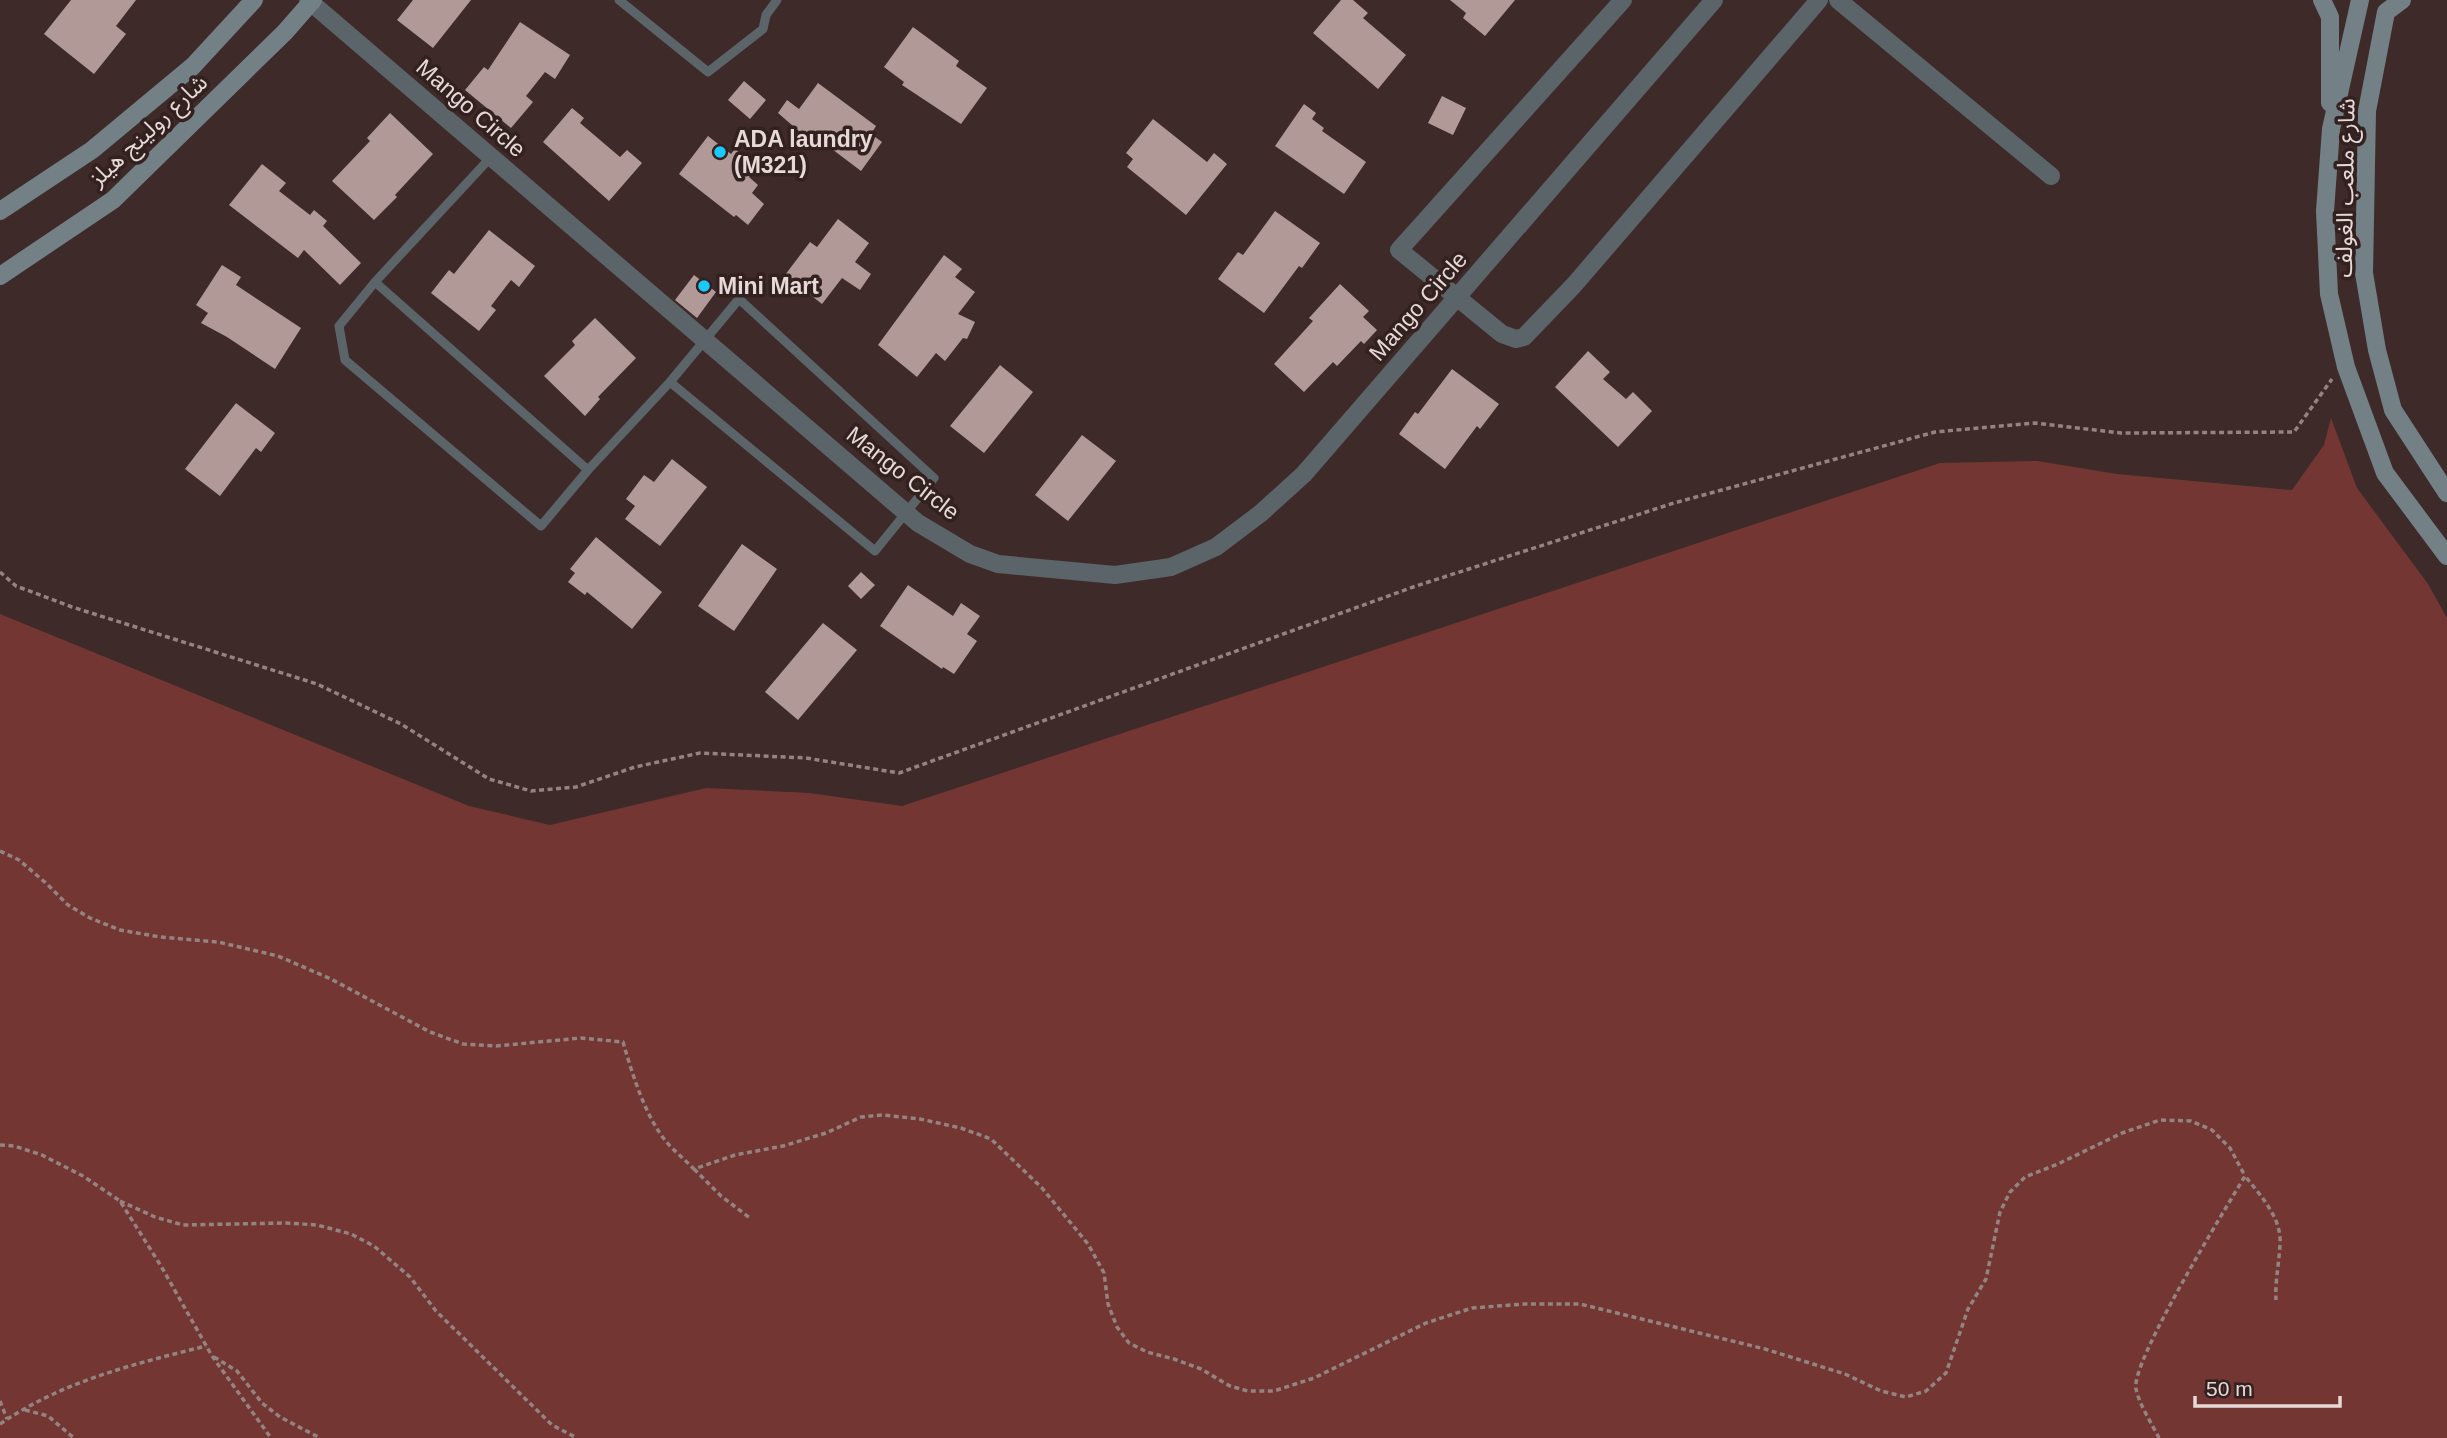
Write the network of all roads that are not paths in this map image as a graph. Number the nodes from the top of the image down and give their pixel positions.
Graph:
1 (254, 0) edge
2 (619, 0) edge
3 (778, 0) edge
4 (1623, 0) edge
5 (1714, 0) edge
6 (1819, 0) edge
7 (1838, 0) edge
8 (2322, 0) edge
9 (2360, 0) edge
10 (2402, 0) edge
11 (311, 1) edge
12 (2331, 129) junction
13 (491, 157) junction
14 (2051, 176) dead end
15 (0, 211) edge
16 (0, 276) edge
17 (375, 282) junction
18 (1457, 298) junction
19 (704, 339) junction
20 (670, 382) junction
21 (589, 470) junction
22 (2447, 493) edge
23 (905, 512) junction
24 (2447, 556) edge

1 - 15 main road, شارع رولينج هيلز
2 - 3 lane
4 - 18 street
5 - 18 street, Mango Circle
6 - 18 street
7 - 14 street
8 - 12 main road
9 - 12 main road, شارع ملعب الغولف
10 - 22 main road, شارع ملعب الغولف
11 - 13 street, Mango Circle
11 - 16 main road, شارع رولينج هيلز
12 - 24 main road, شارع ملعب الغولف
13 - 17 lane
13 - 19 street, Mango Circle
17 - 21 lane
17 - 21 lane
18 - 23 street, Mango Circle
19 - 20 lane
19 - 23 street, Mango Circle
19 - 23 lane
20 - 21 lane
20 - 23 lane

